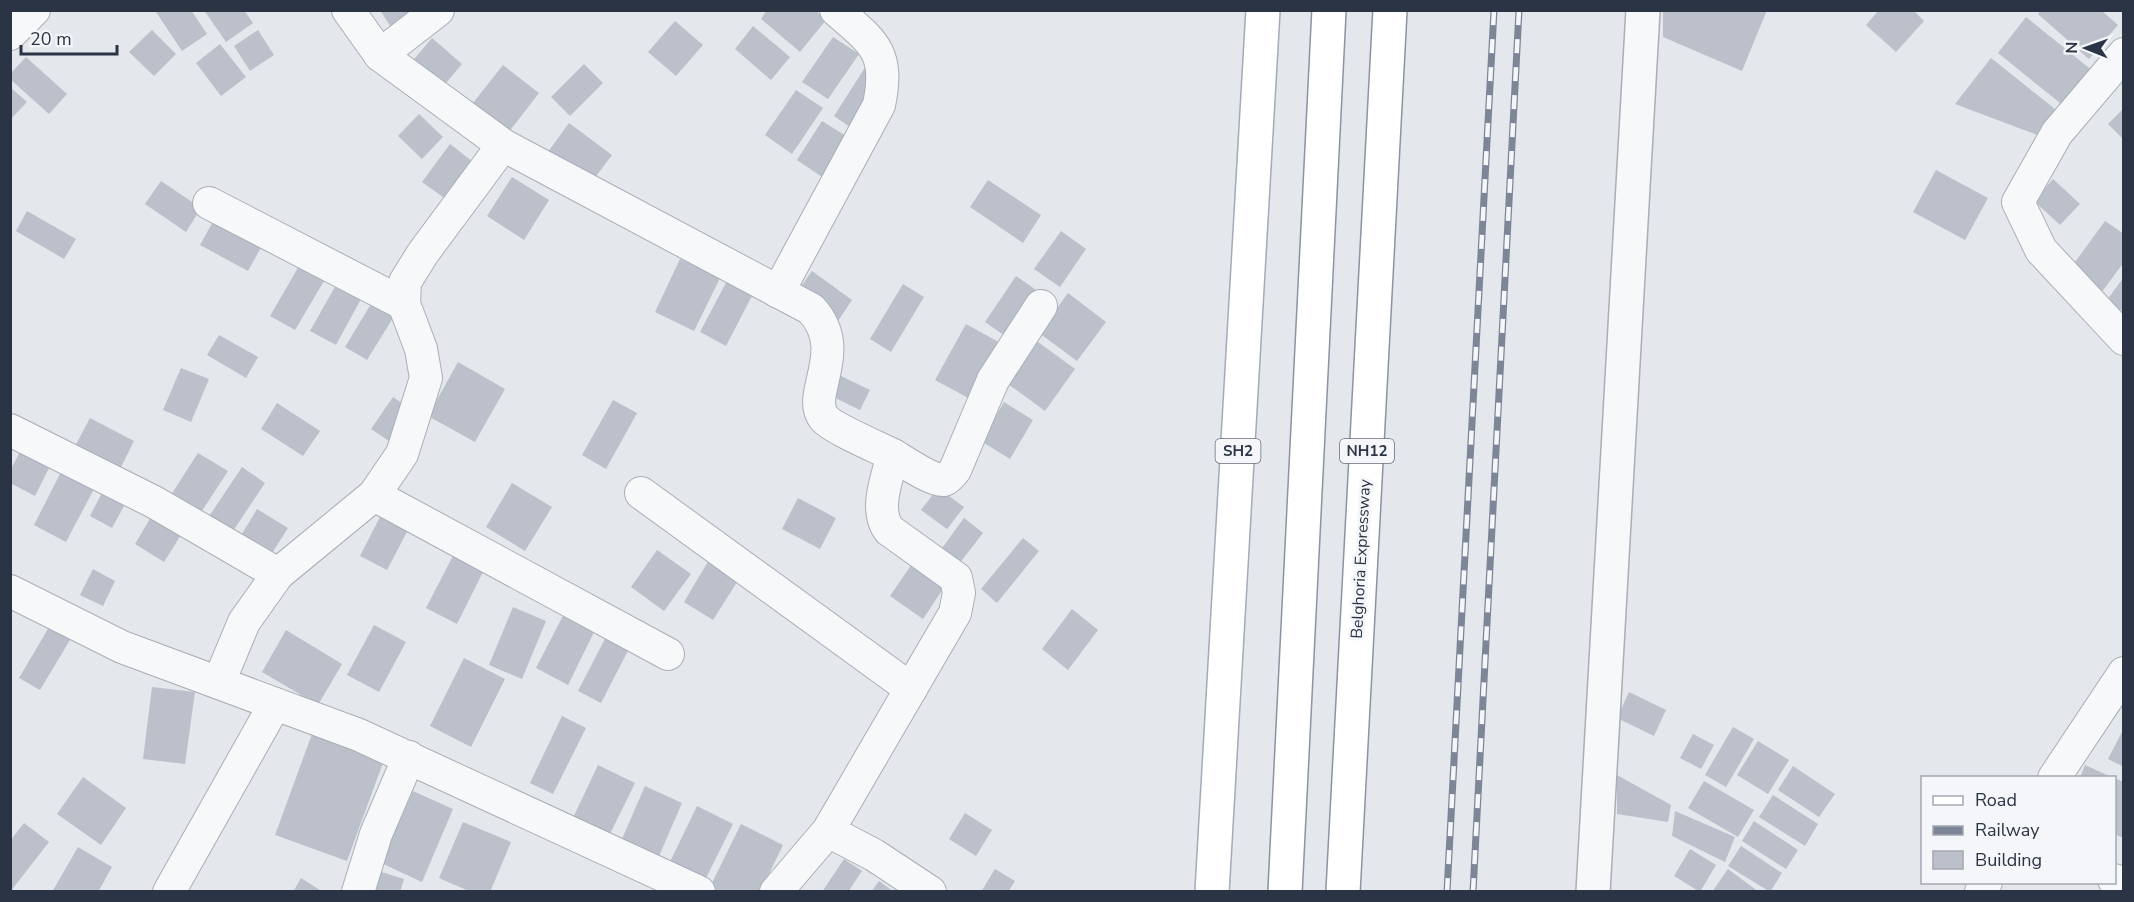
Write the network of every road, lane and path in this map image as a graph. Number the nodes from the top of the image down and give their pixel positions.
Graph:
1 (34, 10) edge
2 (348, 10) edge
3 (438, 10) edge
4 (836, 10) edge
5 (1263, 10) edge
6 (1329, 10) edge
7 (1390, 10) edge
8 (1643, 10) edge
9 (10, 34) edge
10 (380, 54) junction
11 (2124, 54) edge
12 (503, 145) junction
13 (209, 203) dead end
14 (778, 292) junction
15 (404, 304) junction
16 (1041, 306) dead end
17 (2124, 339) edge
18 (10, 430) edge
19 (893, 455) junction
20 (641, 493) dead end
21 (374, 495) junction
22 (278, 574) junction
23 (10, 591) edge
24 (668, 654) dead end
25 (2122, 679) edge
26 (219, 682) junction
27 (911, 689) junction
28 (275, 704) junction
29 (409, 757) junction
30 (2055, 776) edge
31 (828, 831) junction
32 (169, 891) edge
33 (358, 891) edge
34 (699, 891) edge
35 (776, 891) edge
36 (930, 891) edge
37 (1212, 891) edge
38 (1285, 891) edge
39 (1344, 891) edge
40 (1593, 891) edge

1 - 9 street
2 - 10 street
3 - 10 street
4 - 14 street
5 - 37 main road, SH2
6 - 38 main road
7 - 39 main road, Belghoria Expressway / NH12
8 - 40 street
10 - 12 street
11 - 17 street
12 - 14 street
12 - 15 street
13 - 15 street
14 - 19 street
15 - 21 street
16 - 19 street
18 - 22 street
19 - 27 street
20 - 27 street
21 - 22 street
21 - 24 street
22 - 26 street
23 - 26 street
25 - 30 street
26 - 28 street
27 - 31 street
28 - 29 street
28 - 32 street
29 - 33 street
29 - 34 street
31 - 35 street
31 - 36 street

